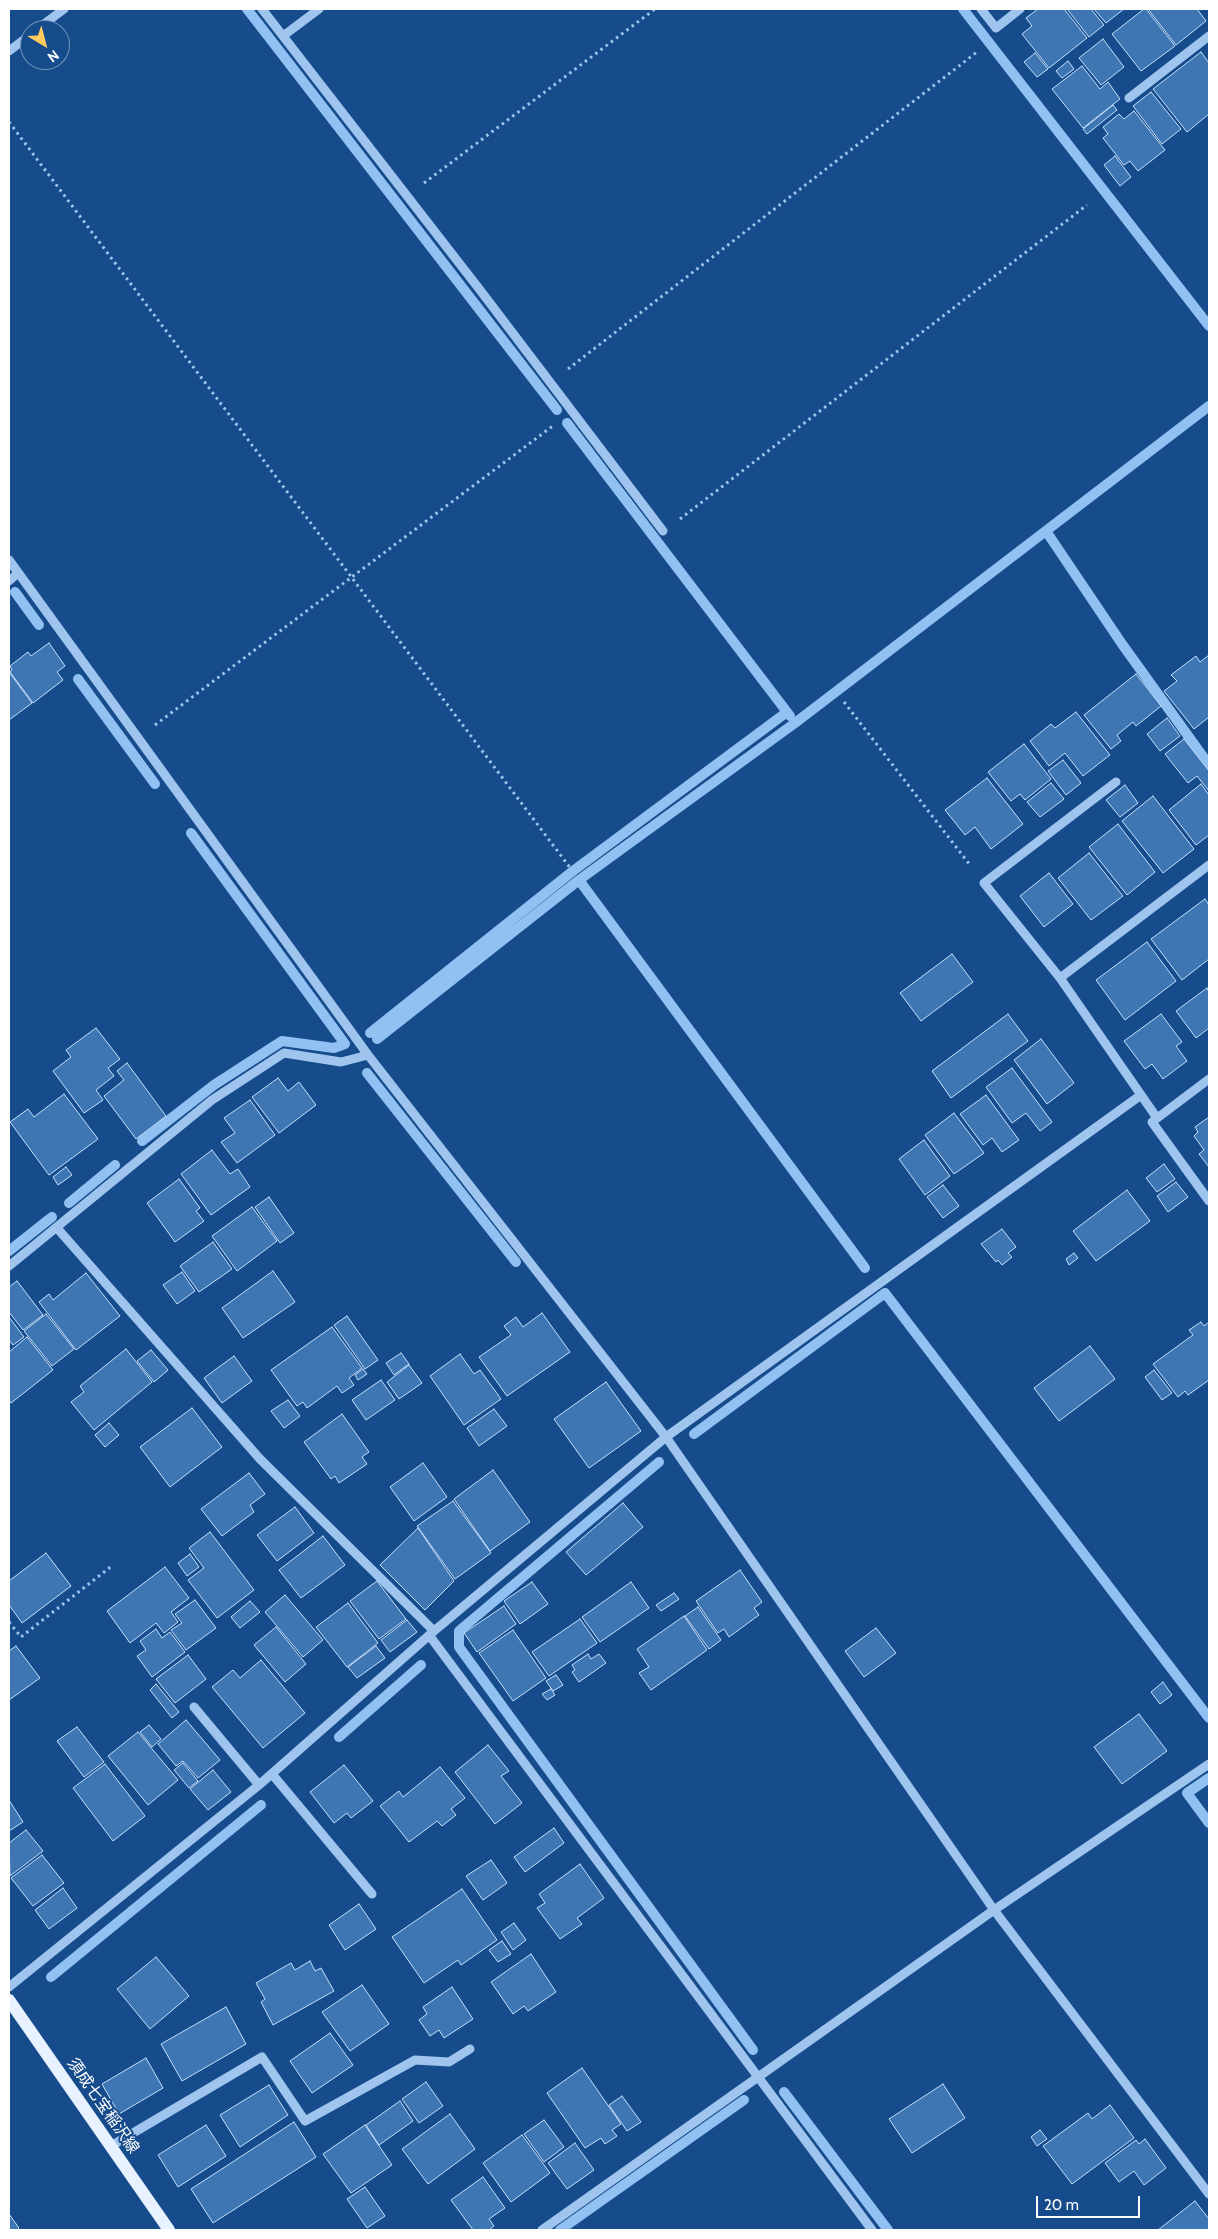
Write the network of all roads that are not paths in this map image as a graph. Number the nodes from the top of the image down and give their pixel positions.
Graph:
1 (64, 9) edge
2 (262, 9) edge
3 (319, 9) edge
4 (981, 9) edge
5 (1020, 9) edge
6 (49, 20) edge
7 (283, 36) junction
8 (1209, 36) edge
9 (20, 43) edge
10 (9, 51) edge
11 (1128, 98) dead end
12 (664, 531) road end
13 (9, 560) edge
14 (18, 573) junction
15 (9, 581) edge
16 (1116, 782) dead end
17 (1209, 865) edge
18 (1060, 978) junction
19 (368, 1055) junction
20 (1209, 1079) edge
21 (1141, 1095) junction
22 (1157, 1118) junction
23 (1209, 1201) edge
24 (57, 1228) junction
25 (9, 1266) edge
26 (666, 1437) junction
27 (432, 1633) junction
28 (194, 1708) dead end
29 (1209, 1764) edge
30 (272, 1774) junction
31 (259, 1786) junction
32 (372, 1894) dead end
33 (994, 1910) junction
34 (9, 1987) edge
35 (9, 2000) edge
36 (470, 2049) dead end
37 (758, 2077) junction
38 (111, 2146) junction
39 (1209, 2194) edge
40 (170, 2230) edge
41 (542, 2230) edge
42 (872, 2230) edge

1 - 6 street
2 - 7 street
3 - 7 street
4 - 5 street
7 - 12 street
8 - 11 street
9 - 10 street
13 - 14 street
14 - 15 street
14 - 19 street
16 - 18 street
17 - 18 street
18 - 21 street
19 - 24 street
19 - 26 street
20 - 22 street
21 - 22 street
21 - 26 street
22 - 23 street
24 - 25 street
24 - 27 street
26 - 27 street
26 - 33 street
27 - 30 street
27 - 37 street
28 - 31 street
29 - 33 street
30 - 31 street
30 - 32 street
31 - 34 street
33 - 37 street
33 - 39 street
35 - 38 main road, 須成七宝稲沢線
36 - 38 street
37 - 41 street
37 - 42 street
38 - 40 main road, 須成七宝稲沢線

